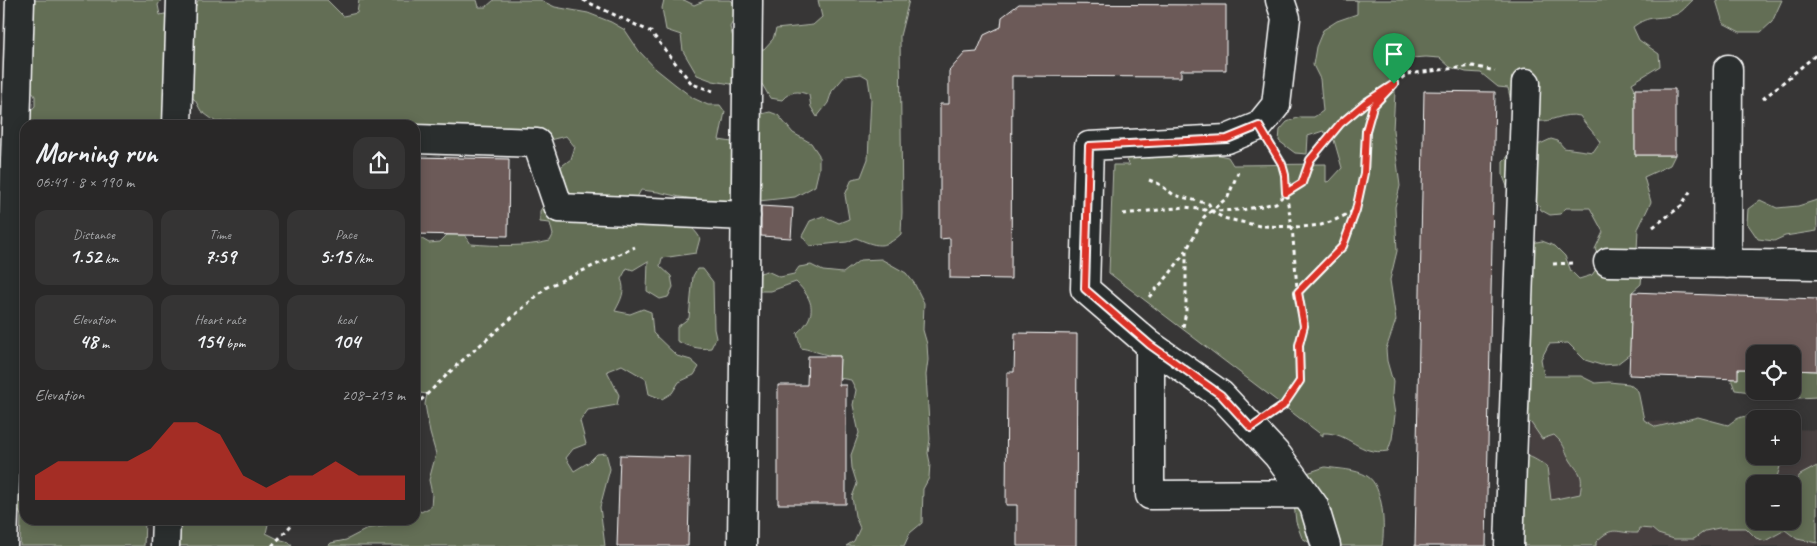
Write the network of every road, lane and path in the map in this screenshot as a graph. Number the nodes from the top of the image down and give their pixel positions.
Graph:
1 (20, 0) edge
2 (181, 0) edge
3 (583, 0) edge
4 (748, 0) edge
5 (1280, 0) edge
6 (1817, 54) edge
7 (1728, 69) dead end
8 (1526, 83) joint
9 (1394, 84) junction
10 (747, 102) junction
11 (177, 120) edge
12 (1727, 127) junction
13 (1251, 129) junction
14 (420, 139) edge
15 (1692, 190) dead end
16 (1286, 193) junction
17 (1088, 210) junction
18 (1212, 210) junction
19 (1356, 210) junction
20 (7, 211) edge
21 (746, 216) junction
22 (1292, 226) junction
23 (1652, 228) dead end
24 (638, 246) dead end
25 (1186, 251) junction
26 (1608, 262) joint
27 (1726, 264) junction
28 (1520, 265) junction
29 (1817, 265) edge
30 (1298, 292) junction
31 (1123, 322) junction
32 (1150, 345) junction
33 (1173, 361) junction
34 (4, 363) edge
35 (420, 401) edge
36 (1251, 428) junction
37 (1305, 494) junction
38 (166, 525) edge
39 (291, 525) edge
40 (3, 546) edge
41 (165, 546) edge
42 (272, 546) edge
43 (742, 546) edge
44 (1326, 546) edge
45 (1509, 546) edge

1 - 20 street
2 - 11 street
3 - 10 path
4 - 10 street
5 - 13 street
6 - 12 path
7 - 12 street
8 - 9 path
8 - 28 street
9 - 16 path
9 - 19 path
10 - 21 street
12 - 27 street
13 - 16 path
13 - 17 street
13 - 18 path
14 - 21 street
15 - 23 path
16 - 18 path
16 - 22 path
17 - 18 path
17 - 31 street
18 - 22 path
18 - 25 path
19 - 22 path
19 - 30 path
20 - 34 street
21 - 43 street
22 - 30 path
24 - 35 path
25 - 31 path
25 - 33 path
26 - 27 street
26 - 28 path
27 - 29 street
28 - 45 street
30 - 36 path
31 - 32 street
32 - 33 street
32 - 37 street
33 - 36 street
34 - 40 street
36 - 37 street
37 - 44 street
38 - 41 street
39 - 42 path

